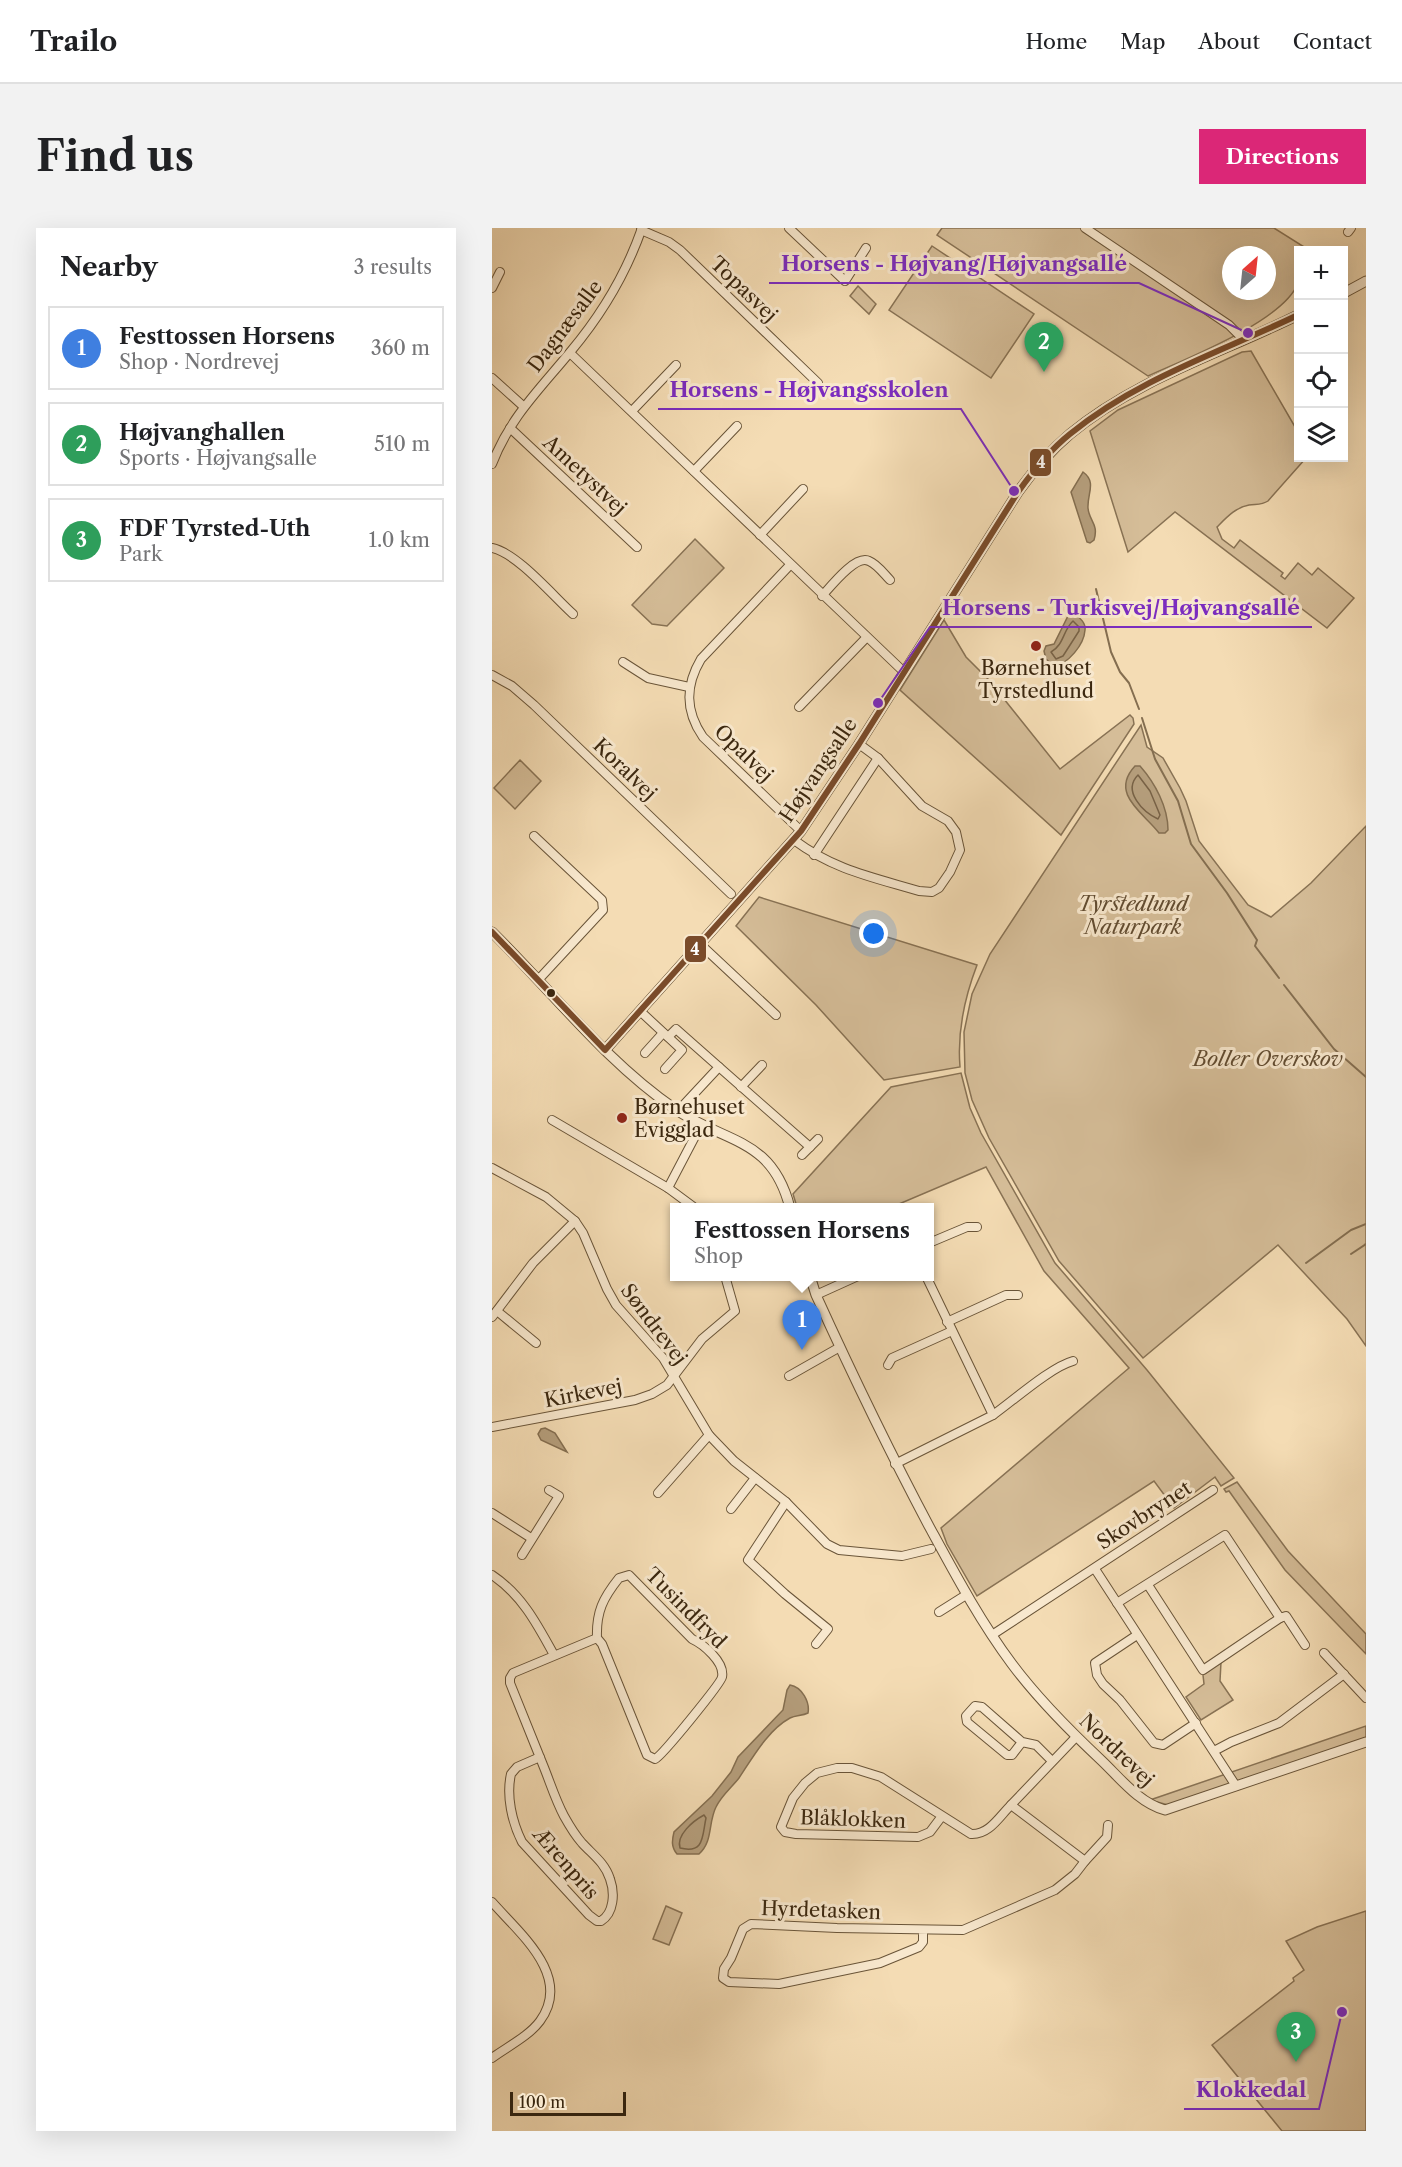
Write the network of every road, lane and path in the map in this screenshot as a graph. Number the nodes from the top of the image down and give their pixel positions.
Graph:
1 (789, 228) edge
2 (1085, 228) edge
3 (641, 229) edge
4 (866, 248) dead end
5 (500, 272) dead end
6 (1366, 282) edge
7 (492, 288) edge
8 (1348, 291) edge
9 (1294, 317) edge
10 (1244, 340) junction
11 (570, 353) junction
12 (676, 365) dead end
13 (492, 378) edge
14 (818, 383) dead end
15 (523, 406) junction
16 (632, 411) junction
17 (737, 426) dead end
18 (510, 428) junction
19 (493, 461) edge
20 (694, 471) junction
21 (803, 489) dead end
22 (760, 535) junction
23 (637, 547) dead end
24 (492, 548) edge
25 (790, 565) junction
26 (890, 580) dead end
27 (822, 596) junction
28 (573, 614) dead end
29 (867, 638) junction
30 (623, 662) dead end
31 (904, 672) junction
32 (492, 675) edge
33 (689, 687) junction
34 (799, 707) dead end
35 (859, 744) junction
36 (878, 758) junction
37 (801, 831) junction
38 (534, 836) dead end
39 (794, 840) junction
40 (814, 855) junction
41 (731, 894) dead end
42 (492, 932) edge
43 (700, 944) junction
44 (539, 979) junction
45 (640, 1011) junction
46 (776, 1015) dead end
47 (666, 1035) junction
48 (605, 1050) junction
49 (645, 1053) dead end
50 (762, 1065) dead end
51 (718, 1067) junction
52 (665, 1069) dead end
53 (741, 1087) junction
54 (678, 1111) junction
55 (552, 1120) dead end
56 (701, 1125) junction
57 (818, 1138) dead end
58 (810, 1147) junction
59 (802, 1155) dead end
60 (492, 1168) edge
61 (668, 1188) junction
62 (688, 1203) edge
63 (788, 1203) edge
64 (575, 1221) junction
65 (977, 1227) dead end
66 (934, 1241) edge
67 (726, 1281) edge
68 (812, 1281) edge
69 (847, 1281) edge
70 (928, 1281) edge
71 (816, 1295) junction
72 (1018, 1295) dead end
73 (494, 1314) edge
74 (947, 1322) junction
75 (952, 1331) junction
76 (536, 1343) dead end
77 (840, 1347) junction
78 (1073, 1360) dead end
79 (888, 1365) dead end
80 (789, 1376) dead end
81 (674, 1377) junction
82 (993, 1415) junction
83 (492, 1427) edge
84 (709, 1435) junction
85 (896, 1464) junction
86 (755, 1478) junction
87 (549, 1490) dead end
88 (1213, 1490) dead end
89 (658, 1492) dead end
90 (786, 1502) junction
91 (731, 1509) dead end
92 (492, 1513) edge
93 (531, 1538) junction
94 (931, 1549) dead end
95 (522, 1555) dead end
96 (1095, 1569) junction
97 (492, 1575) edge
98 (1148, 1585) junction
99 (966, 1595) junction
100 (1117, 1604) junction
101 (939, 1612) dead end
102 (1280, 1618) junction
103 (992, 1635) junction
104 (1137, 1635) junction
105 (597, 1638) junction
106 (816, 1644) dead end
107 (1305, 1645) dead end
108 (1324, 1653) dead end
109 (554, 1655) junction
110 (1344, 1674) junction
111 (1366, 1698) edge
112 (1196, 1723) junction
113 (1076, 1737) junction
114 (1022, 1742) junction
115 (1366, 1742) edge
116 (1214, 1751) junction
117 (540, 1757) junction
118 (1052, 1761) junction
119 (1236, 1786) junction
120 (1011, 1805) junction
121 (942, 1816) junction
122 (1108, 1825) dead end
123 (1085, 1861) junction
124 (492, 1902) edge
125 (923, 1930) junction
126 (492, 2058) edge

1 - 4 street
2 - 10 street
3 - 11 street, Dagnæsalle
3 - 14 street, Topasvej
5 - 7 street
6 - 8 street
9 - 10 street, Højvangsalle
10 - 31 street, Højvangsalle
11 - 15 street, Dagnæsalle
11 - 16 street
12 - 16 street
13 - 15 street
15 - 18 street, Dagnæsalle
16 - 20 street
17 - 20 street
18 - 19 street, Dagnæsalle
18 - 23 street, Ametystvej
20 - 22 street
21 - 22 street
22 - 25 street
24 - 28 street
25 - 27 street
25 - 33 street, Opalvej
26 - 27 street
27 - 29 street
29 - 31 street
29 - 34 street
30 - 33 street
31 - 35 street, Højvangsalle
32 - 41 street, Koralvej
33 - 37 street, Opalvej
35 - 36 street
35 - 37 street, Højvangsalle
36 - 40 street
36 - 40 street
37 - 39 street, Højvangsalle
38 - 44 street
39 - 40 street
39 - 43 street, Højvangsalle
42 - 44 street
43 - 45 street, Højvangsalle
43 - 46 street
44 - 48 street
45 - 47 street
45 - 48 street, Højvangsalle
47 - 49 street
47 - 51 street
47 - 52 street
48 - 54 street
50 - 53 street
51 - 53 street
51 - 54 street
53 - 58 street
54 - 56 street
55 - 61 street
56 - 61 street
56 - 63 street
57 - 58 street
58 - 59 street
60 - 64 street, Søndrevej
61 - 62 street
64 - 73 street
64 - 81 street, Søndrevej
65 - 66 street
67 - 81 street, Kirkevej
68 - 71 street, Nordrevej
69 - 71 street
70 - 74 street
71 - 77 street, Nordrevej
72 - 74 street
73 - 76 street
74 - 75 street
75 - 79 street
75 - 82 street
77 - 80 street
77 - 85 street, Nordrevej
78 - 82 street
81 - 83 street, Kirkevej
81 - 84 street, Søndrevej
82 - 85 street
84 - 86 street, Søndrevej
84 - 89 street
85 - 99 street, Nordrevej
86 - 90 street, Søndrevej
86 - 91 street
87 - 93 street
88 - 96 street, Skovbrynet
90 - 94 street, Søndrevej
90 - 106 street
92 - 93 street
93 - 95 street
96 - 100 street, Skovbrynet
96 - 103 street, Skovbrynet
97 - 109 street
98 - 100 street
98 - 102 street
98 - 102 street
99 - 101 street
99 - 103 street, Nordrevej
100 - 104 street, Skovbrynet
102 - 107 street
103 - 113 street, Nordrevej
104 - 112 street, Skovbrynet
104 - 112 street
105 - 105 street, Tusindfryd
105 - 109 street
108 - 110 street
109 - 117 street, Ærenpris
110 - 111 street
110 - 116 street
112 - 116 street, Skovbrynet
113 - 118 street
113 - 119 street, Nordrevej
114 - 114 street
114 - 118 street
115 - 119 street, Nordrevej
116 - 119 street, Skovbrynet
117 - 117 street, Ærenpris
118 - 120 street
120 - 121 street, Blåklokken
120 - 123 street
121 - 121 street, Blåklokken
122 - 123 street, Hyrdetasken
123 - 125 street, Hyrdetasken
124 - 126 street
125 - 125 street, Hyrdetasken

